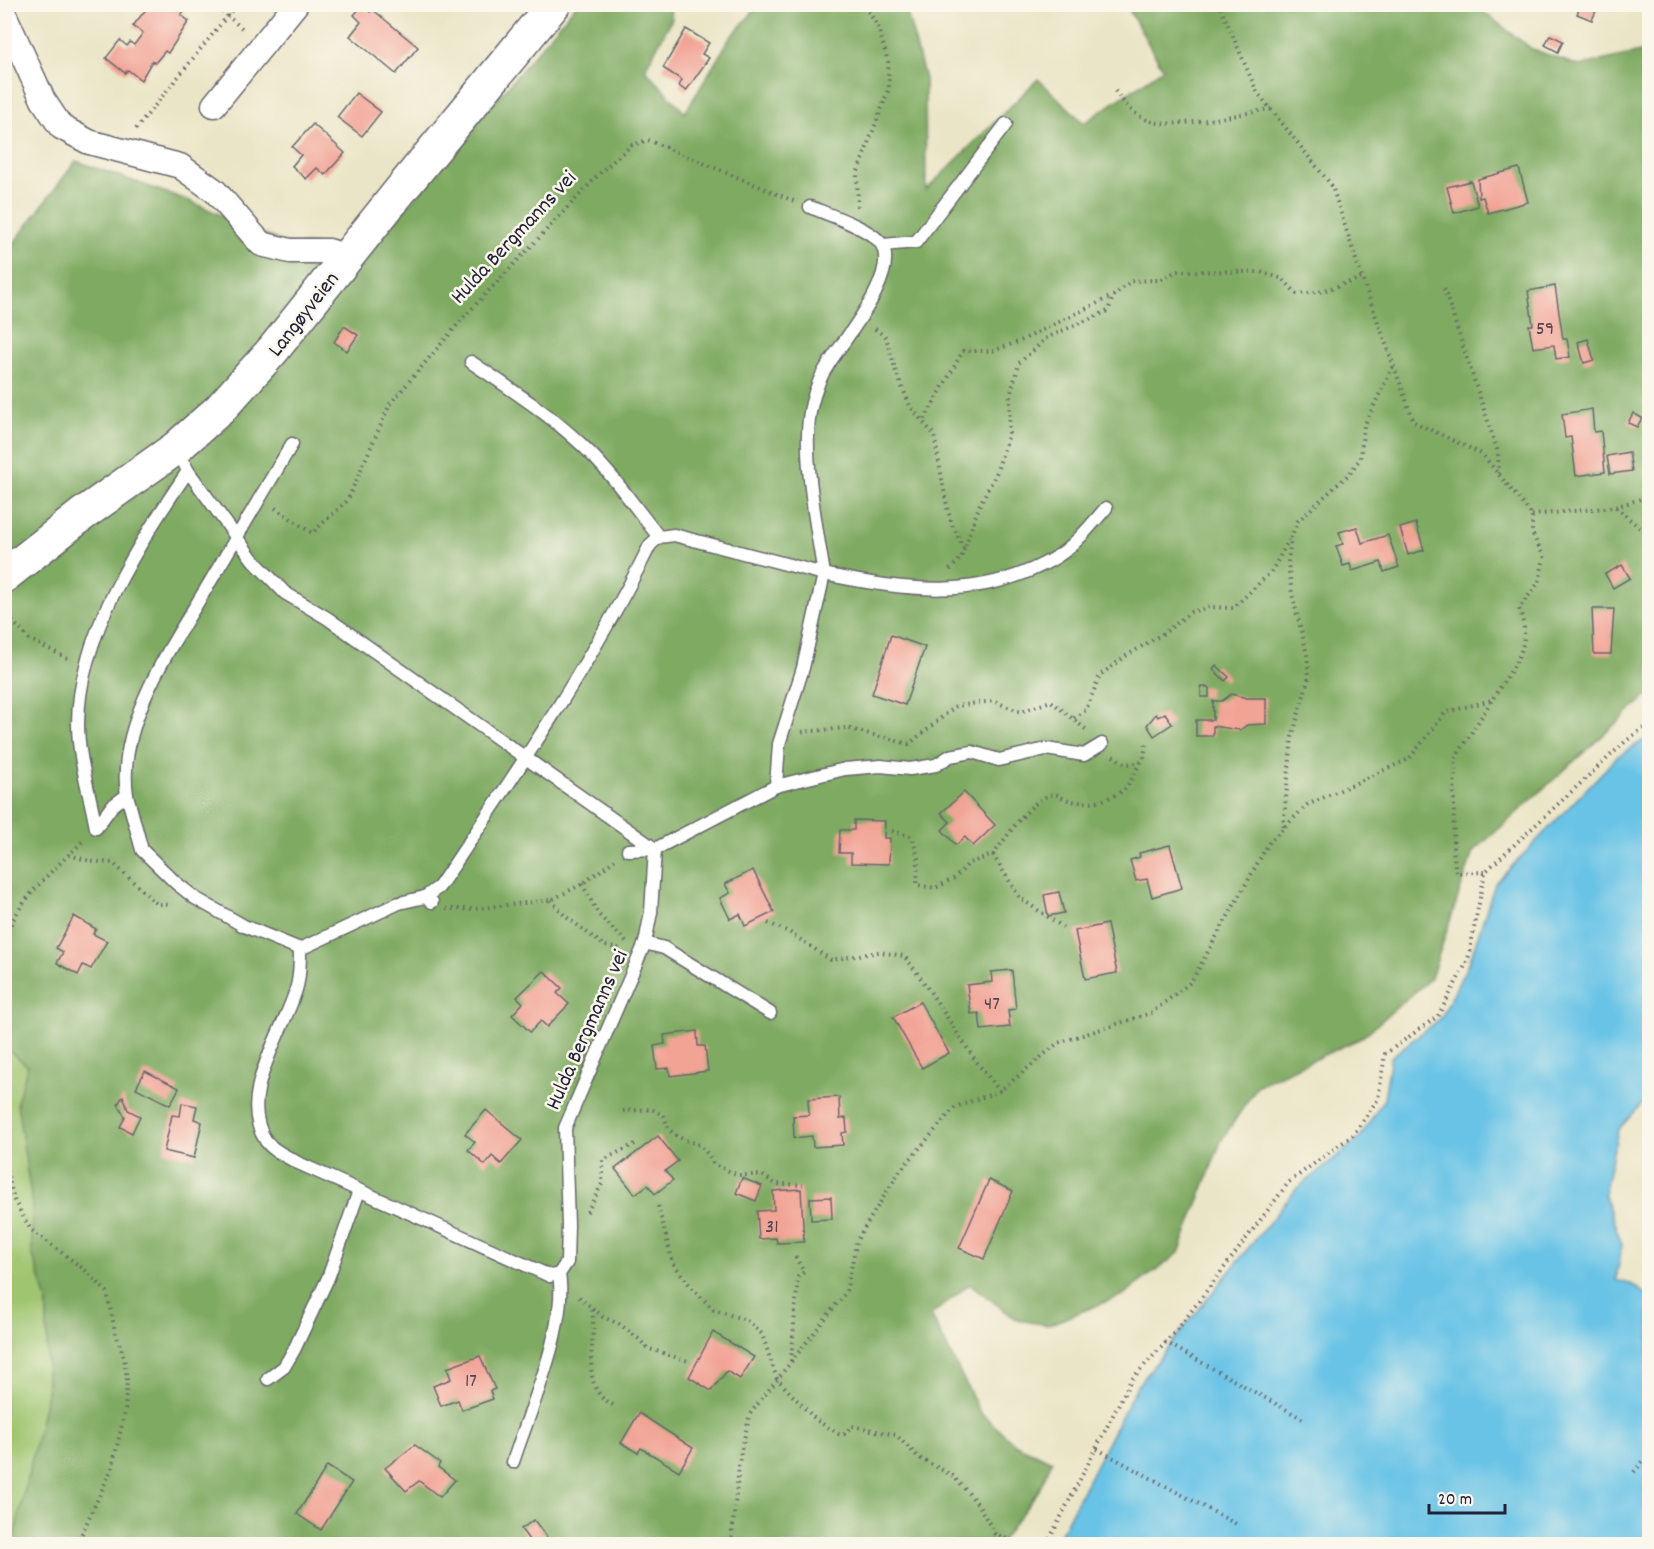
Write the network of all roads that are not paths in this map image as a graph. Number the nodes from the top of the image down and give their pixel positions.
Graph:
1 (296, 4) edge
2 (554, 4) edge
3 (4, 14) edge
4 (214, 105) dead end
5 (1006, 124) dead end
6 (810, 207) road end
7 (883, 245) junction
8 (346, 257) junction
9 (471, 362) dead end
10 (292, 444) dead end
11 (182, 460) junction
12 (1106, 508) dead end
13 (236, 536) junction
14 (659, 537) junction
15 (825, 574) junction
16 (4, 576) edge
17 (1102, 744) road end
18 (526, 760) junction
19 (776, 786) junction
20 (127, 795) junction
21 (655, 849) junction
22 (628, 850) road end
23 (645, 943) junction
24 (300, 949) junction
25 (770, 1012) dead end
26 (359, 1191) junction
27 (559, 1274) junction
28 (268, 1378) dead end
29 (513, 1462) dead end

1 - 4 street
2 - 8 main road, Langøyveien
3 - 8 street
5 - 7 lane
6 - 7 lane
7 - 15 lane
8 - 11 main road, Langøyveien
9 - 14 lane
10 - 13 lane
11 - 13 lane
11 - 16 main road, Langøyveien
11 - 20 lane
12 - 15 lane
13 - 18 lane
13 - 20 lane
14 - 15 lane
14 - 18 lane
15 - 19 lane
17 - 19 lane
18 - 21 lane
18 - 24 lane
19 - 21 lane
20 - 24 lane
21 - 22 lane
21 - 23 lane, Hulda Bergmanns vei
23 - 25 lane, Hulda Bergmanns vei
23 - 27 lane, Hulda Bergmanns vei
24 - 26 lane
26 - 27 lane
26 - 28 lane
27 - 29 lane, Hulda Bergmanns vei

